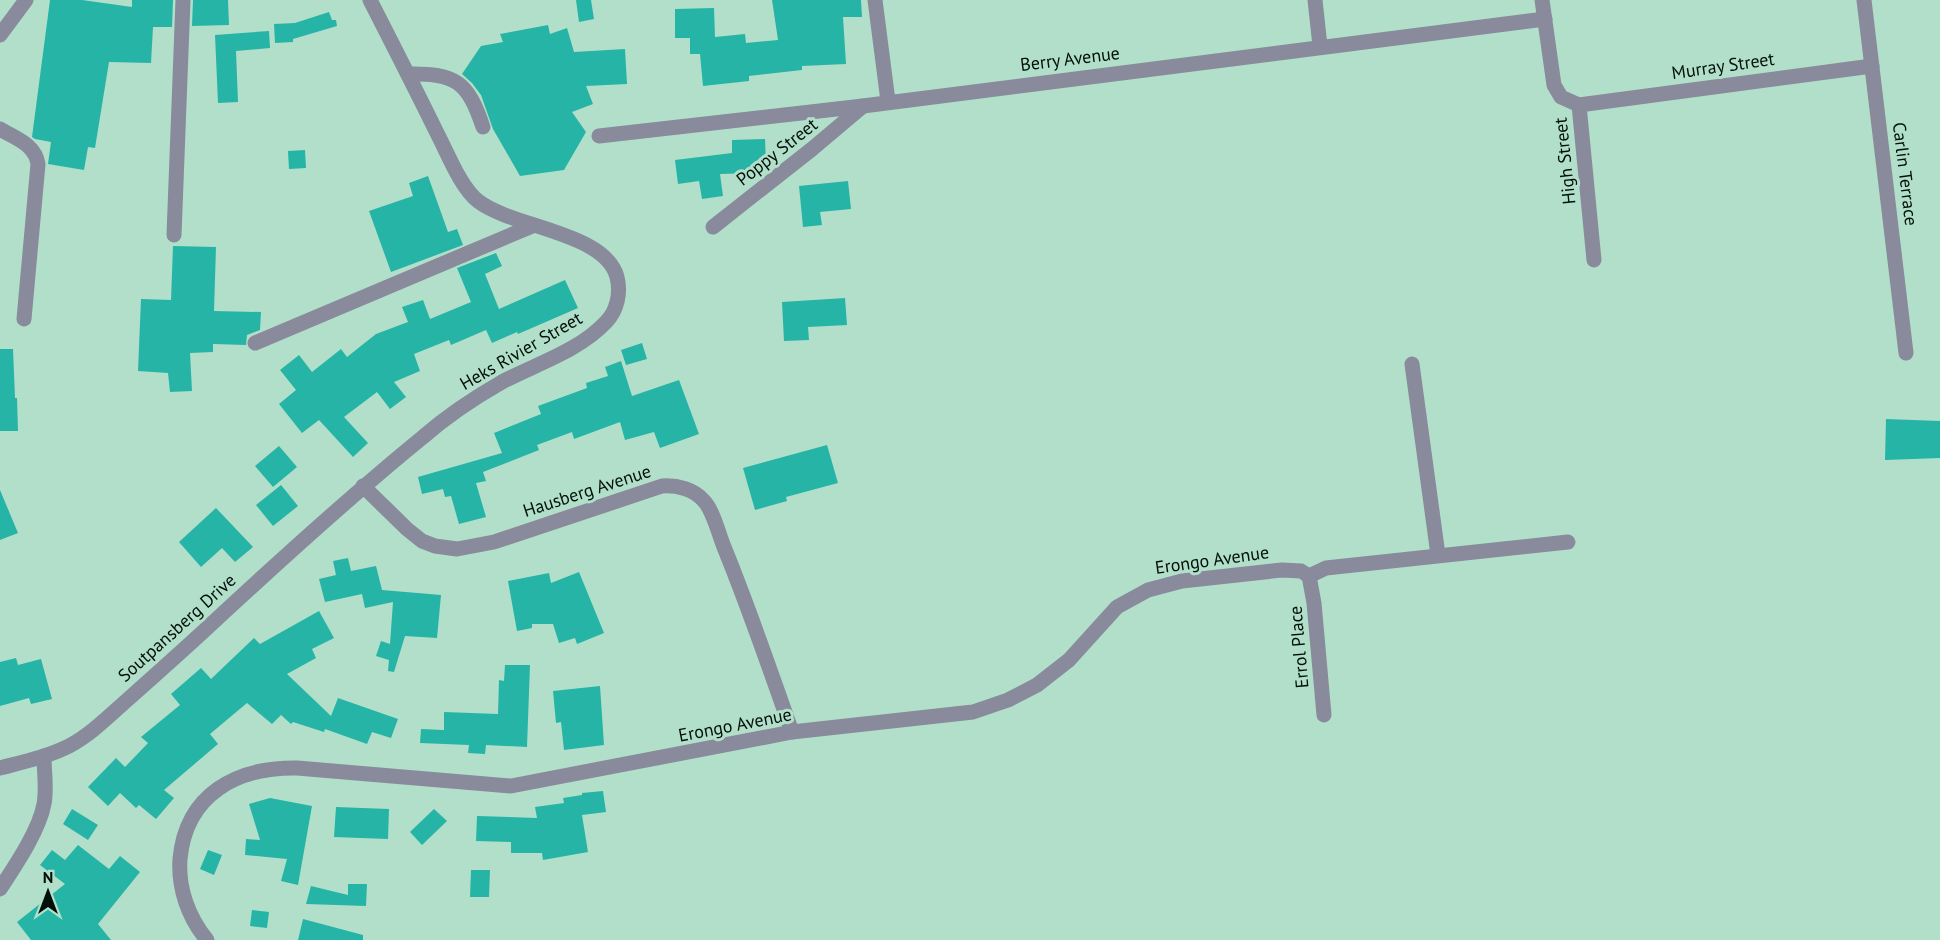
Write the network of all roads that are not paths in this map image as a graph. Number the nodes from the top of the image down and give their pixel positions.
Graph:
1 (26, 0) edge
2 (183, 0) edge
3 (370, 0) edge
4 (875, 0) edge
5 (1315, 0) edge
6 (1542, 0) edge
7 (1864, 0) edge
8 (1545, 19) junction
9 (0, 35) edge
10 (1320, 46) junction
11 (1872, 66) junction
12 (408, 74) junction
13 (888, 101) junction
14 (863, 105) junction
15 (1579, 105) junction
16 (483, 127) dead end
17 (0, 129) edge
18 (599, 136) dead end
19 (532, 226) junction
20 (713, 227) dead end
21 (174, 235) dead end
22 (1594, 260) dead end
23 (24, 319) dead end
24 (255, 343) dead end
25 (1906, 353) dead end
26 (1412, 364) dead end
27 (363, 486) junction
28 (1568, 542) dead end
29 (1438, 555) junction
30 (1309, 576) junction
31 (1324, 715) dead end
32 (792, 732) junction
33 (44, 756) junction
34 (0, 768) edge
35 (0, 889) edge
36 (207, 940) edge

1 - 9 street
2 - 21 street
3 - 12 street, Heks Rivier Street
4 - 13 street
5 - 10 street
6 - 8 street, High Street
7 - 11 street, Carlin Terrace
8 - 10 street, Berry Avenue
8 - 15 street, High Street
10 - 13 street, Berry Avenue
11 - 15 street, Murray Street
11 - 25 street, Carlin Terrace
12 - 16 street
12 - 19 street, Heks Rivier Street
13 - 14 street, Berry Avenue
14 - 18 street, Berry Avenue
14 - 20 street, Poppy Street
15 - 22 street, High Street
17 - 23 street
19 - 24 street
19 - 27 street, Heks Rivier Street
26 - 29 street
27 - 32 street, Hausberg Avenue
27 - 33 street, Soutpansberg Drive
28 - 29 street
29 - 30 street
30 - 31 street, Errol Place
30 - 32 street, Erongo Avenue
32 - 36 street, Erongo Avenue
33 - 34 street, Soutpansberg Drive
33 - 35 street

